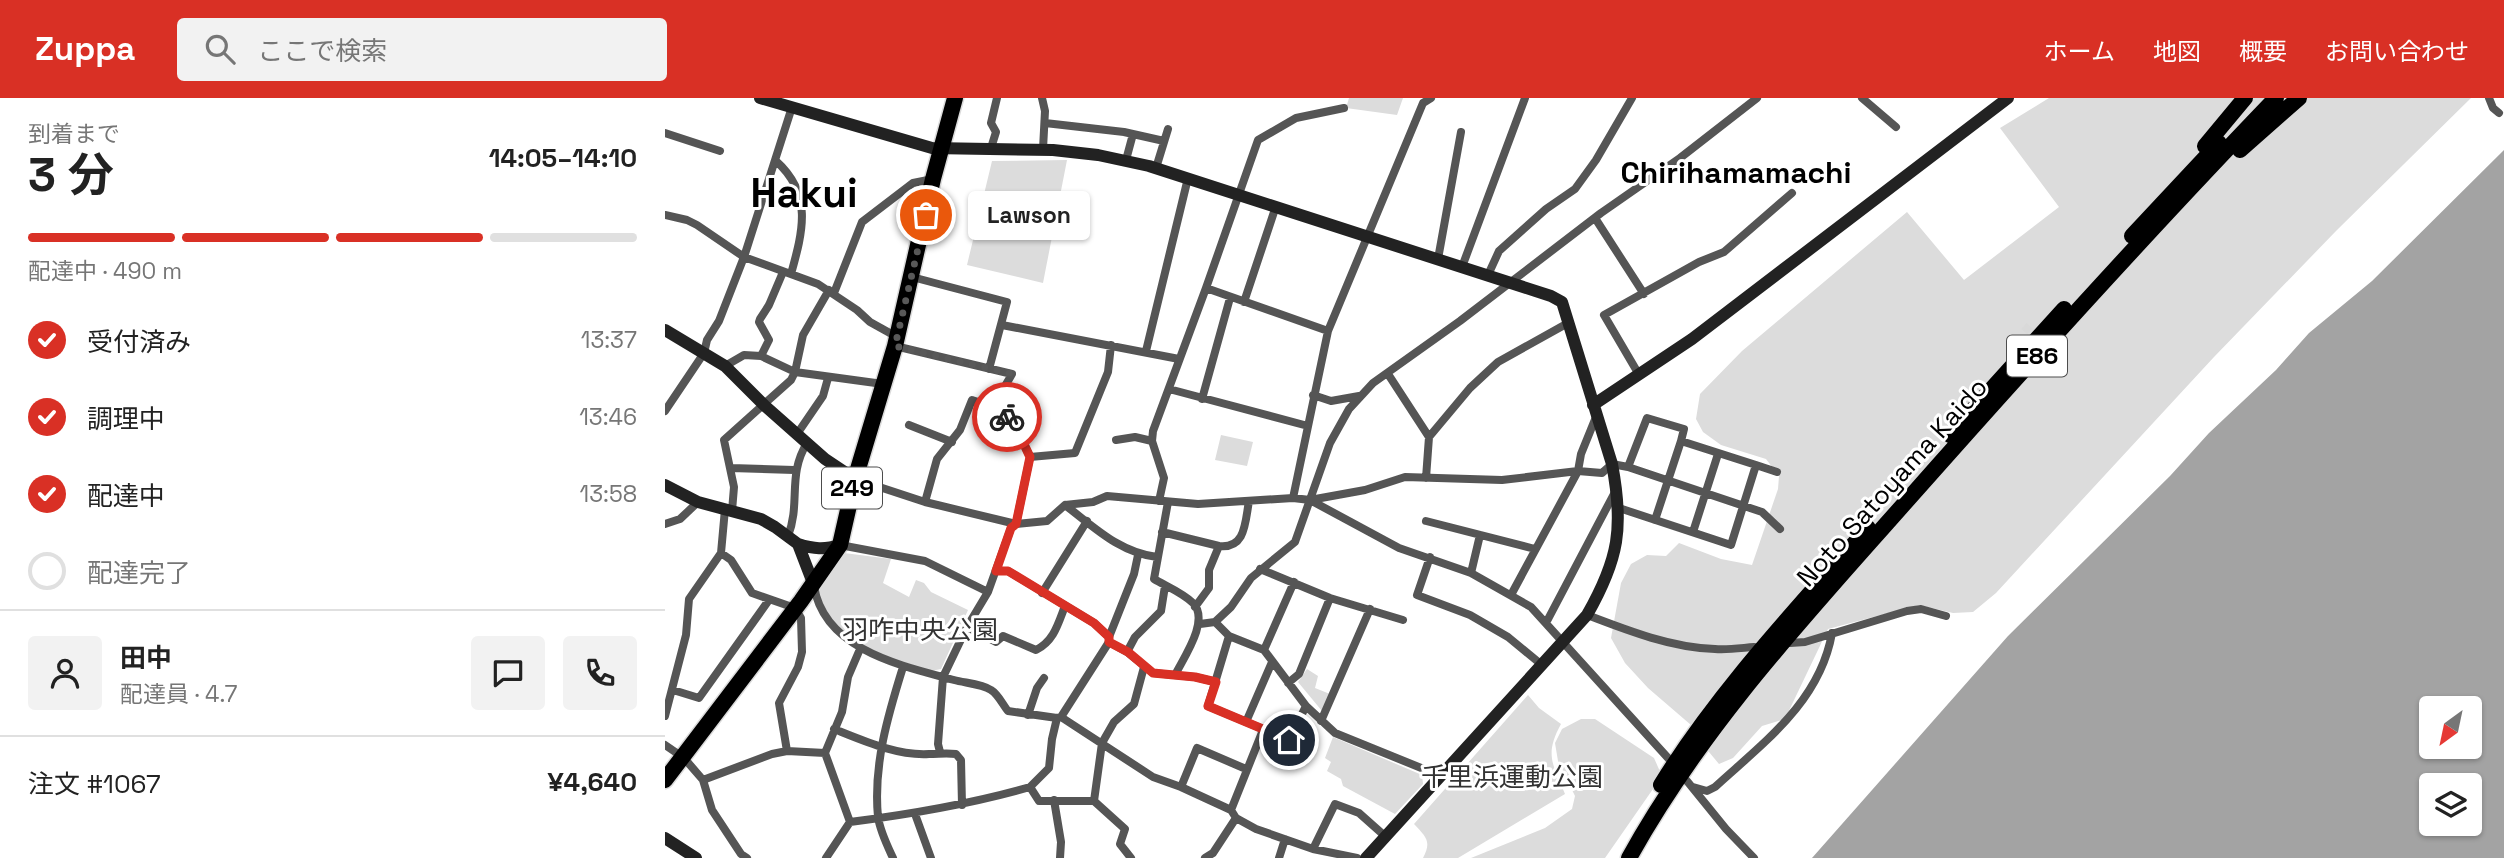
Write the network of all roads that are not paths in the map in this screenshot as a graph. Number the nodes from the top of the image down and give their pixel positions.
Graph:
1 (760, 98) edge
2 (954, 98) edge
3 (997, 98) edge
4 (1041, 98) edge
5 (1431, 98) edge
6 (1525, 98) edge
7 (1632, 98) edge
8 (1757, 98) edge
9 (1862, 98) edge
10 (2008, 98) edge
11 (2245, 98) edge
12 (2262, 98) edge
13 (2276, 98) edge
14 (2299, 98) edge
15 (2489, 98) edge
16 (792, 107) junction
17 (1344, 108) dead end
18 (2499, 113) dead end
19 (1045, 123) junction
20 (1896, 127) dead end
21 (1168, 130) dead end
22 (1461, 132) dead end
23 (665, 133) edge
24 (1133, 134) junction
25 (1164, 141) junction
26 (991, 148) junction
27 (941, 149) junction
28 (1043, 149) junction
29 (720, 152) dead end
30 (1126, 160) junction
31 (776, 161) junction
32 (1156, 168) junction
33 (1188, 178) junction
34 (933, 179) junction
35 (1792, 193) dead end
36 (1239, 194) junction
37 (1276, 206) junction
38 (665, 215) edge
39 (1595, 218) junction
40 (1368, 235) junction
41 (2127, 240) junction
42 (744, 257) junction
43 (1438, 259) junction
44 (1462, 267) junction
45 (787, 273) junction
46 (1489, 275) junction
47 (2110, 275) junction
48 (912, 276) junction
49 (1509, 283) junction
50 (1206, 288) junction
51 (831, 292) junction
52 (1644, 294) junction
53 (1230, 298) junction
54 (1244, 302) junction
55 (1568, 323) junction
56 (1002, 325) junction
57 (665, 330) edge
58 (1328, 331) junction
59 (896, 341) junction
60 (1111, 345) junction
61 (1146, 351) junction
62 (704, 353) junction
63 (761, 356) junction
64 (1179, 359) junction
65 (725, 366) junction
66 (989, 369) junction
67 (795, 372) junction
68 (1638, 373) junction
69 (1388, 374) junction
70 (828, 377) junction
71 (883, 384) junction
72 (1169, 390) junction
73 (1313, 395) junction
74 (1359, 396) junction
75 (1202, 400) junction
76 (765, 405) junction
77 (993, 407) junction
78 (665, 411) edge
79 (1594, 411) junction
80 (909, 425) dead end
81 (1308, 426) junction
82 (802, 438) junction
83 (1429, 438) junction
84 (1116, 440) dead end
85 (1152, 441) junction
86 (1681, 441) junction
87 (952, 442) junction
88 (1719, 454) junction
89 (1030, 457) junction
90 (1612, 464) junction
91 (1756, 465) junction
92 (1628, 467) junction
93 (731, 468) junction
94 (795, 470) junction
95 (1578, 471) junction
96 (1777, 472) dead end
97 (1426, 478) junction
98 (855, 479) junction
99 (1668, 481) junction
100 (665, 485) edge
101 (1617, 490) junction
102 (1705, 493) junction
103 (1293, 498) junction
104 (1310, 500) junction
105 (1249, 501) junction
106 (698, 502) junction
107 (925, 502) junction
108 (1163, 502) junction
109 (1065, 505) junction
110 (1742, 506) junction
111 (1619, 508) junction
112 (728, 510) junction
113 (1655, 520) junction
114 (1087, 521) junction
115 (1426, 521) dead end
116 (665, 524) edge
117 (1016, 524) junction
118 (1780, 529) dead end
119 (1162, 532) junction
120 (1693, 532) junction
121 (1480, 535) junction
122 (793, 540) junction
123 (840, 545) junction
124 (1219, 545) junction
125 (1535, 550) junction
126 (721, 553) junction
127 (1138, 555) junction
128 (1157, 557) junction
129 (1430, 557) junction
130 (1260, 569) junction
131 (996, 571) junction
132 (1471, 573) junction
133 (1294, 582) junction
134 (813, 583) junction
135 (1165, 586) junction
136 (988, 592) junction
137 (1042, 593) junction
138 (1511, 595) junction
139 (1330, 598) junction
140 (769, 600) junction
141 (1065, 606) junction
142 (1195, 607) junction
143 (795, 608) junction
144 (1370, 609) junction
145 (1587, 615) junction
146 (1946, 616) dead end
147 (1403, 620) dead end
148 (1215, 622) junction
149 (1546, 623) junction
150 (1200, 625) junction
151 (967, 627) junction
152 (1832, 633) junction
153 (1229, 636) junction
154 (1109, 639) junction
155 (1562, 643) junction
156 (1790, 643) dead end
157 (1754, 647) dead end
158 (860, 649) junction
159 (1264, 649) junction
160 (1128, 652) junction
161 (1272, 662) junction
162 (1542, 665) junction
163 (903, 667) junction
164 (1144, 667) junction
165 (1175, 675) junction
166 (943, 677) junction
167 (1044, 678) dead end
168 (1216, 682) junction
169 (1289, 683) junction
170 (673, 690) junction
171 (667, 700) edge
172 (1306, 706) junction
173 (1028, 715) junction
174 (665, 716) edge
175 (1059, 718) junction
176 (1321, 721) junction
177 (1246, 722) junction
178 (834, 729) junction
179 (1263, 730) junction
180 (1102, 743) junction
181 (665, 745) edge
182 (881, 747) junction
183 (787, 751) junction
184 (940, 752) junction
185 (825, 753) junction
186 (684, 758) junction
187 (1668, 758) dead end
188 (1246, 769) junction
189 (1441, 776) junction
190 (703, 779) junction
191 (665, 780) edge
192 (1030, 787) junction
193 (1181, 787) junction
194 (1054, 800) junction
195 (1094, 801) junction
196 (962, 805) junction
197 (1231, 810) junction
198 (915, 814) junction
199 (878, 818) junction
200 (1235, 818) junction
201 (850, 822) junction
202 (1385, 836) junction
203 (665, 838) edge
204 (1285, 839) junction
205 (1317, 852) edge
206 (696, 858) edge
207 (747, 858) edge
208 (826, 858) edge
209 (894, 858) edge
210 (931, 858) edge
211 (1060, 858) edge
212 (1131, 858) edge
213 (1206, 858) edge
214 (1279, 858) edge
215 (1356, 858) edge
216 (1366, 858) edge
217 (1617, 858) edge
218 (1629, 858) edge
219 (1754, 858) edge

1 - 16 street
2 - 27 highway, 249
3 - 26 street
4 - 19 street
5 - 40 street
6 - 44 street
7 - 46 street
8 - 39 street
9 - 20 street
10 - 68 street
11 - 41 highway
12 - 41 highway, Noto Satoyama Kaido / E86
13 - 47 highway, Noto Satoyama Kaido / E86
14 - 47 highway
15 - 18 street
16 - 27 street
16 - 31 street
17 - 36 street
19 - 24 street
19 - 28 street
21 - 25 street
22 - 43 street
23 - 29 street
24 - 25 street
24 - 30 street
25 - 32 street
26 - 27 street
26 - 28 street
27 - 34 highway, 249
28 - 30 street
30 - 32 street
31 - 42 street
31 - 45 street
32 - 33 street
33 - 36 street
33 - 61 street
34 - 48 highway, 249
34 - 51 street
35 - 52 street
36 - 37 street
36 - 50 street
37 - 40 street
37 - 54 street
38 - 42 street
39 - 49 street
39 - 52 street
40 - 43 street
40 - 58 street
41 - 217 highway, Noto Satoyama Kaido / E86
42 - 45 street
42 - 62 street
43 - 44 street
44 - 46 street
45 - 51 street
45 - 63 street
46 - 49 street
47 - 218 highway, Noto Satoyama Kaido / E86
48 - 56 street
48 - 59 highway, 249
49 - 55 street
49 - 69 street
50 - 53 street
50 - 64 street
51 - 59 street
51 - 67 street
52 - 68 street
53 - 54 street
53 - 75 street
54 - 58 street
55 - 79 street
55 - 83 street
56 - 60 street
56 - 66 street
57 - 62 street
58 - 73 street
59 - 66 street
59 - 71 highway, 249
60 - 61 street
60 - 89 street
61 - 64 street
62 - 65 street
62 - 78 street
63 - 65 street
63 - 67 street
64 - 72 street
65 - 76 street
66 - 77 street
67 - 70 street
67 - 76 street
68 - 79 street
69 - 74 street
69 - 83 street
70 - 71 street
70 - 82 street
71 - 98 highway, 249
72 - 75 street
72 - 85 street
73 - 74 street
73 - 81 street
74 - 104 street
75 - 81 street
76 - 82 street
76 - 93 street
77 - 87 street
77 - 89 street
79 - 90 street
79 - 95 street
80 - 87 street
81 - 103 street
82 - 94 street
82 - 98 street
83 - 97 street
84 - 85 street
85 - 108 street
86 - 88 street
86 - 92 street
86 - 99 street
87 - 107 street
88 - 91 street
88 - 102 street
89 - 117 street
90 - 92 street
90 - 95 street
90 - 101 street
91 - 96 street
91 - 110 street
92 - 99 street
93 - 94 street
93 - 112 street
94 - 122 street
95 - 97 street
95 - 125 street
97 - 104 street
98 - 107 street
98 - 123 highway, 249
99 - 102 street
99 - 113 street
100 - 106 street
101 - 111 street
101 - 149 street
102 - 110 street
102 - 120 street
103 - 104 street
103 - 105 street
104 - 129 street
104 - 130 street
105 - 108 street
105 - 124 street
106 - 112 street
106 - 116 street
107 - 117 street
108 - 109 street
108 - 119 street
109 - 114 street
109 - 117 street
110 - 118 street
110 - 120 street
111 - 113 street
111 - 145 street
112 - 122 street
112 - 126 street
113 - 120 street
114 - 127 street
114 - 137 street
115 - 121 street
117 - 131 street
119 - 124 street
119 - 128 street
121 - 125 street
121 - 132 street
122 - 123 street
122 - 134 street
123 - 134 highway, 249
123 - 136 street
124 - 142 street
125 - 138 street
126 - 140 street
126 - 170 street
127 - 128 street
127 - 154 street
128 - 135 street
129 - 132 street
129 - 162 street
130 - 133 street
130 - 148 street
131 - 136 street
131 - 137 street
132 - 138 street
133 - 139 street
133 - 159 street
134 - 143 highway, 249
134 - 158 street
135 - 142 street
135 - 160 street
136 - 151 street
137 - 141 street
138 - 149 street
139 - 144 street
139 - 169 street
140 - 143 street
140 - 170 street
141 - 151 street
141 - 154 street
142 - 150 street
143 - 183 street
143 - 186 highway, 249
144 - 147 street
144 - 176 street
145 - 155 street
145 - 157 street
146 - 152 street
148 - 150 street
148 - 153 street
149 - 155 street
150 - 165 street
151 - 166 street
152 - 156 street
152 - 219 street
153 - 159 street
153 - 168 street
154 - 160 street
154 - 175 street
155 - 162 street
155 - 187 street
158 - 163 street
158 - 178 street
159 - 161 street
160 - 164 street
161 - 169 street
161 - 177 street
162 - 189 street
163 - 166 street
163 - 182 street
164 - 165 street
164 - 180 street
165 - 168 street
166 - 173 street
166 - 184 street
167 - 173 street
168 - 177 street
169 - 172 street
170 - 171 street
171 - 174 street
172 - 176 street
172 - 179 street
173 - 175 street
175 - 180 street
175 - 192 street
176 - 189 street
177 - 179 street
178 - 182 street
178 - 185 street
179 - 188 street
180 - 193 street
180 - 195 street
181 - 186 street
182 - 184 street
182 - 199 street
183 - 185 street
183 - 190 street
184 - 196 street
185 - 201 street
186 - 190 street
186 - 191 highway, 249
188 - 193 street
188 - 197 street
189 - 202 street
190 - 207 street
192 - 194 street
192 - 196 street
193 - 197 street
194 - 195 street
194 - 211 street
195 - 212 street
196 - 198 street
197 - 200 street
198 - 199 street
198 - 210 street
199 - 201 street
199 - 209 street
200 - 204 street
200 - 213 street
201 - 208 street
202 - 205 street
202 - 216 street
203 - 206 street
204 - 205 street
204 - 214 street
205 - 215 street

